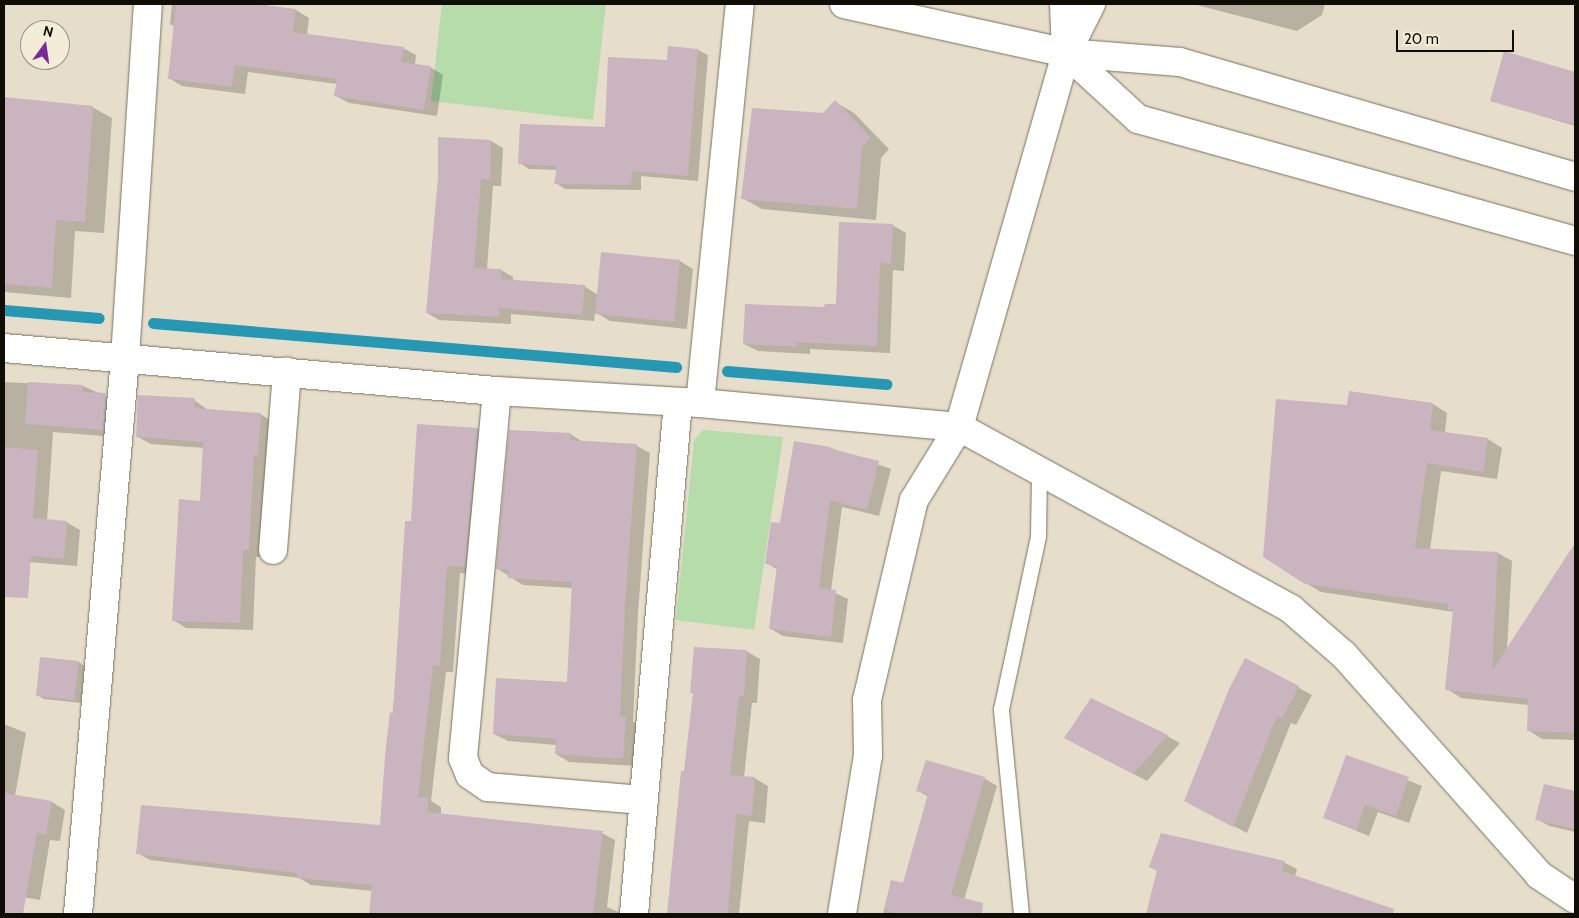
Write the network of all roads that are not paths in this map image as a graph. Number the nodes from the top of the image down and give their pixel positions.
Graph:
1 (148, 4) edge
2 (740, 4) edge
3 (844, 4) edge
4 (1064, 4) edge
5 (1092, 4) edge
6 (1066, 53) junction
7 (1575, 177) edge
8 (1575, 241) edge
9 (4, 348) edge
10 (125, 358) junction
11 (287, 372) junction
12 (497, 391) junction
13 (689, 403) junction
14 (958, 427) junction
15 (1039, 471) junction
16 (273, 550) dead end
17 (643, 800) junction
18 (1575, 898) edge
19 (78, 914) edge
20 (634, 914) edge
21 (842, 914) edge
22 (1021, 914) edge

1 - 10 street
2 - 13 street
3 - 6 street
4 - 6 street
5 - 6 street
6 - 7 street
6 - 8 street
6 - 14 street
9 - 10 street
10 - 11 street
10 - 19 street
11 - 12 street
11 - 16 street
12 - 13 street
12 - 17 street
13 - 14 street
13 - 17 street
14 - 15 street
14 - 21 street
15 - 18 street
15 - 22 lane
17 - 20 street

